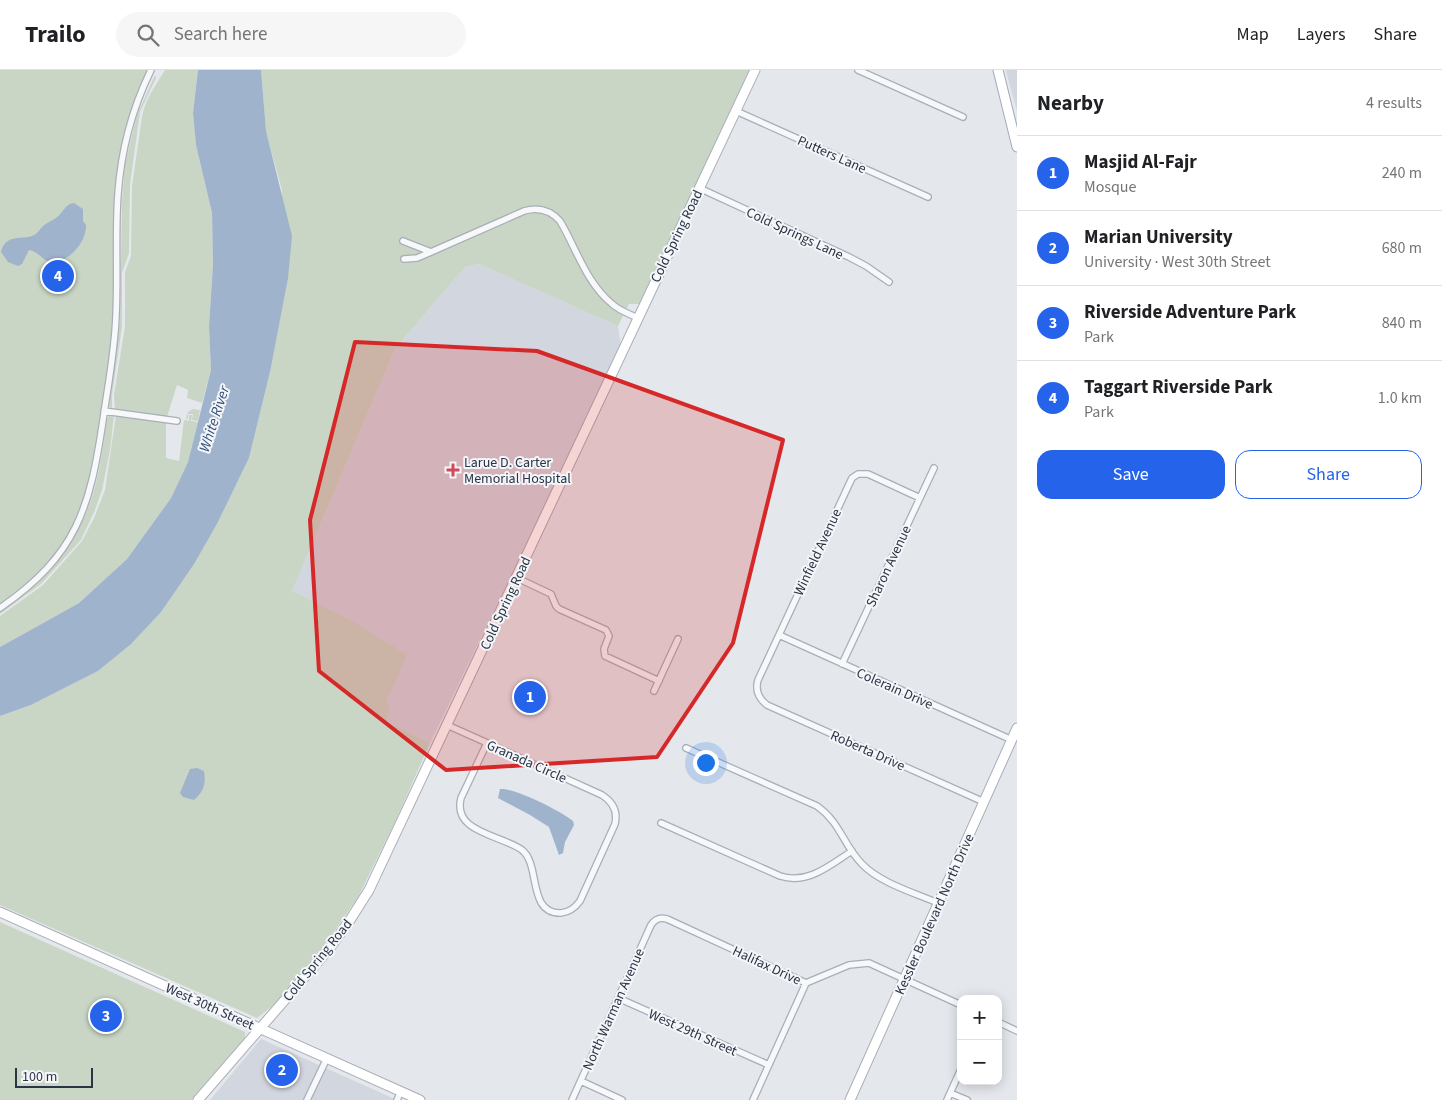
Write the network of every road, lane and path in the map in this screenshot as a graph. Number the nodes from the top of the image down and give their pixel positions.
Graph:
1 (151, 70) edge
2 (755, 70) edge
3 (858, 70) edge
4 (998, 70) edge
5 (736, 111) junction
6 (963, 117) dead end
7 (1017, 146) edge
8 (699, 188) junction
9 (928, 197) dead end
10 (403, 241) dead end
11 (431, 252) junction
12 (404, 259) dead end
13 (889, 282) dead end
14 (638, 318) junction
15 (104, 411) junction
16 (177, 421) dead end
17 (934, 468) dead end
18 (920, 498) junction
19 (517, 578) junction
20 (0, 608) edge
21 (779, 635) junction
22 (678, 639) dead end
23 (842, 664) junction
24 (658, 681) junction
25 (654, 691) dead end
26 (757, 693) joint
27 (448, 725) junction
28 (1017, 728) edge
29 (1012, 740) junction
30 (487, 743) junction
31 (686, 748) dead end
32 (984, 802) junction
33 (661, 823) dead end
34 (852, 851) junction
35 (938, 903) junction
36 (0, 912) edge
37 (656, 920) joint
38 (904, 979) junction
39 (806, 983) junction
40 (618, 998) junction
41 (957, 1004) edge
42 (1002, 1024) edge
43 (260, 1028) junction
44 (1017, 1031) edge
45 (327, 1058) junction
46 (769, 1065) junction
47 (957, 1078) edge
48 (581, 1081) junction
49 (950, 1093) junction
50 (399, 1096) edge
51 (198, 1100) edge
52 (307, 1100) edge
53 (420, 1100) edge
54 (572, 1100) edge
55 (622, 1100) edge
56 (753, 1100) edge
57 (850, 1100) edge
58 (947, 1100) edge
59 (967, 1100) edge

1 - 15 street
2 - 5 street, Cold Spring Road
3 - 6 street
4 - 7 street
5 - 8 street, Cold Spring Road
5 - 9 street, Putters Lane
8 - 13 street, Cold Springs Lane
8 - 14 street, Cold Spring Road
10 - 11 street
11 - 12 street
11 - 14 street
14 - 19 street, Cold Spring Road
15 - 16 street
15 - 20 street
17 - 18 street, Sharon Avenue
18 - 21 street, Winfield Avenue
18 - 23 street, Sharon Avenue
19 - 24 street
19 - 27 street, Cold Spring Road
21 - 23 street, Colerain Drive
21 - 26 street, Winfield Avenue
22 - 24 street
23 - 29 street, Colerain Drive
24 - 25 street
26 - 32 street, Roberta Drive
27 - 30 street, Granada Circle
27 - 43 street, Cold Spring Road
28 - 29 street, Kessler Boulevard North Drive
29 - 32 street, Kessler Boulevard North Drive
30 - 30 street, Granada Circle
31 - 34 street
32 - 35 street, Kessler Boulevard North Drive
33 - 34 street
34 - 35 street
35 - 38 street, Kessler Boulevard North Drive
36 - 43 street, West 30th Street
37 - 39 street, Halifax Drive
37 - 40 street, North Warman Avenue
38 - 39 street, Halifax Drive
38 - 41 street, Halifax Drive
38 - 57 street, Kessler Boulevard North Drive
39 - 46 street
40 - 46 street, West 29th Street
40 - 48 street, North Warman Avenue
42 - 44 street
43 - 45 street, West 30th Street
43 - 51 street, Cold Spring Road
45 - 50 street, West 30th Street
45 - 52 street
46 - 56 street
47 - 49 street
48 - 54 street, North Warman Avenue
48 - 55 street
49 - 58 street
49 - 59 street
50 - 53 street, West 30th Street

